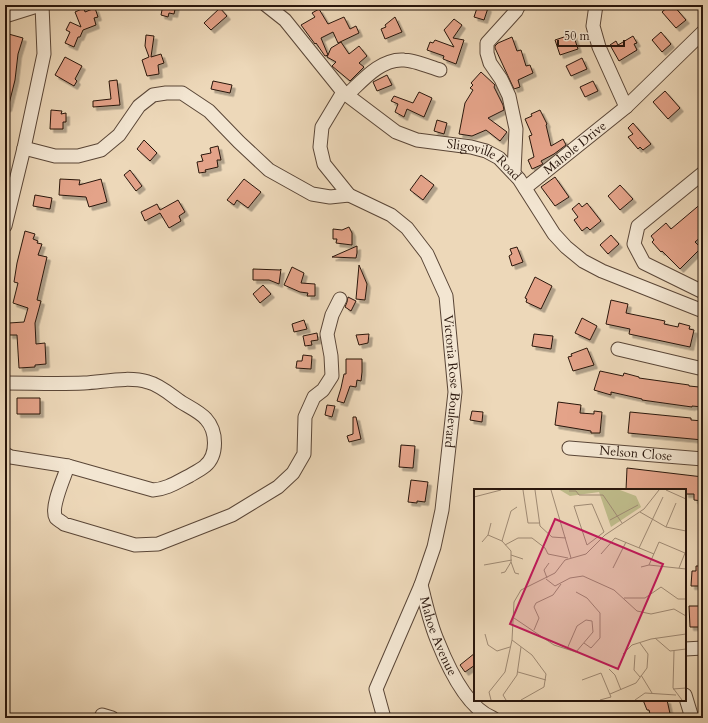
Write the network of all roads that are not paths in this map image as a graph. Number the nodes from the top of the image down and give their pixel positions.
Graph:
1 (41, 5) edge
2 (266, 5) edge
3 (519, 5) edge
4 (596, 5) edge
5 (5, 16) edge
6 (703, 32) edge
7 (440, 70) dead end
8 (345, 93) junction
9 (626, 107) junction
10 (24, 148) junction
11 (514, 172) junction
12 (703, 173) edge
13 (525, 188) junction
14 (349, 195) junction
15 (5, 226) edge
16 (703, 292) edge
17 (340, 299) dead end
18 (703, 311) edge
19 (618, 350) dead end
20 (703, 369) edge
21 (5, 383) edge
22 (568, 448) dead end
23 (5, 454) edge
24 (703, 459) edge
25 (68, 466) junction
26 (421, 585) junction
27 (703, 648) edge
28 (686, 649) edge
29 (686, 698) edge
30 (384, 718) edge
31 (494, 718) edge
32 (692, 718) edge

1 - 5 street
1 - 10 street
2 - 8 street, Sligoville Road
3 - 11 street
4 - 9 street
6 - 9 street, Mahole Drive
7 - 8 street, Victoria Rose Boulevard
8 - 11 street, Sligoville Road
8 - 14 street, Victoria Rose Boulevard
9 - 13 street, Mahole Drive
10 - 14 street
10 - 15 street
11 - 13 street, Sligoville Road
12 - 16 street
13 - 18 street, Sligoville Road
14 - 26 street, Victoria Rose Boulevard
17 - 25 street
19 - 20 street
21 - 25 street
22 - 24 street, Nelson Close
23 - 25 street
26 - 30 street, Victoria Rose Boulevard
26 - 31 street, Mahoe Avenue
27 - 28 street
29 - 32 street

